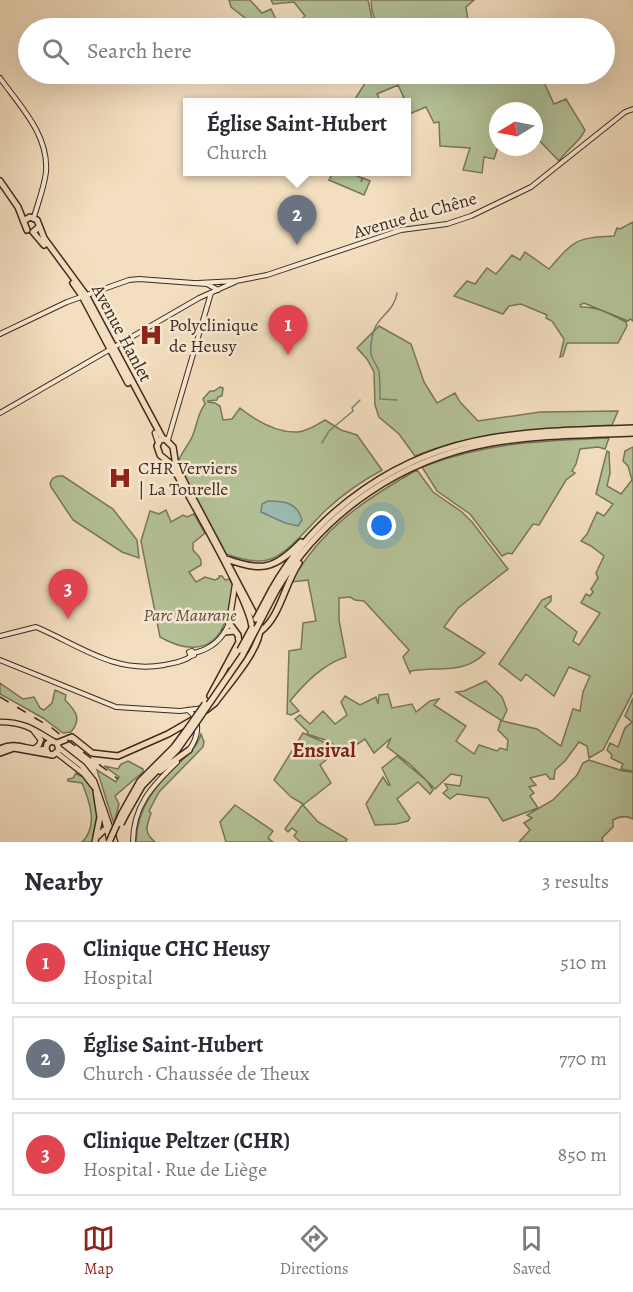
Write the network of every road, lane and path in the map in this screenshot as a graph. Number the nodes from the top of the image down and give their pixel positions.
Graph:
1 (0, 78) edge
2 (633, 109) edge
3 (0, 181) edge
4 (30, 218) junction
5 (39, 227) junction
6 (30, 231) junction
7 (220, 281) junction
8 (236, 281) junction
9 (198, 283) junction
10 (211, 288) junction
11 (219, 290) junction
12 (84, 296) junction
13 (201, 298) junction
14 (209, 303) junction
15 (0, 334) edge
16 (112, 348) junction
17 (0, 412) edge
18 (633, 428) edge
19 (155, 433) joint
20 (633, 433) edge
21 (163, 440) junction
22 (173, 454) junction
23 (165, 458) junction
24 (416, 466) junction
25 (386, 475) junction
26 (224, 558) junction
27 (240, 563) junction
28 (228, 568) junction
29 (235, 584) junction
30 (274, 590) junction
31 (244, 598) junction
32 (234, 602) junction
33 (232, 610) junction
34 (250, 617) junction
35 (229, 623) junction
36 (260, 628) junction
37 (235, 631) junction
38 (225, 632) junction
39 (0, 636) edge
40 (0, 660) edge
41 (210, 696) junction
42 (209, 707) junction
43 (190, 715) junction
44 (0, 722) edge
45 (30, 727) junction
46 (188, 732) junction
47 (56, 746) junction
48 (34, 749) junction
49 (47, 749) junction
50 (189, 750) junction
51 (0, 751) edge
52 (96, 791) junction
53 (135, 795) junction
54 (124, 813) junction
55 (112, 838) edge
56 (96, 839) edge
57 (133, 842) edge

1 - 4 street
2 - 8 street, Avenue du Chêne
3 - 4 highway, Avenue Hanlet
4 - 5 highway, Avenue Hanlet
4 - 6 highway
5 - 6 highway
5 - 12 highway, Avenue Hanlet
6 - 12 highway
7 - 8 street
7 - 9 street
7 - 10 street
7 - 11 street
8 - 11 street
9 - 10 street
9 - 12 street
10 - 11 street
10 - 13 street
10 - 14 street
11 - 14 street
12 - 15 street
12 - 16 highway, Avenue Hanlet
13 - 14 street
13 - 16 street
14 - 21 street
16 - 17 street
16 - 19 highway, Avenue Hanlet
16 - 21 highway, Avenue Hanlet
18 - 25 highway
19 - 21 main road, Avenue Hanlet
20 - 24 highway
21 - 22 highway
21 - 23 highway
22 - 23 highway
22 - 26 highway
23 - 28 highway
24 - 30 highway
24 - 36 highway
25 - 27 highway
25 - 30 highway
26 - 27 highway
26 - 28 highway
27 - 28 highway
28 - 29 highway
28 - 31 highway
29 - 31 highway
29 - 32 main road
30 - 41 highway, bridge
30 - 46 highway, bridge
31 - 32 main road
31 - 33 main road
31 - 34 highway
31 - 36 highway
32 - 33 main road
33 - 35 main road
34 - 36 highway
34 - 42 highway
35 - 37 highway
35 - 38 street
36 - 42 highway
37 - 38 highway
37 - 41 highway
38 - 39 street
40 - 43 street
41 - 46 highway, bridge
42 - 43 highway
42 - 43 street
43 - 47 highway
43 - 50 street
44 - 45 main road
45 - 47 main road
45 - 48 main road
45 - 49 main road
46 - 53 highway
46 - 54 highway
47 - 49 highway
47 - 49 highway
47 - 52 main road
47 - 55 main road
48 - 49 highway
48 - 51 highway
49 - 51 highway
50 - 53 highway
50 - 57 street
52 - 55 main road
52 - 56 highway
53 - 54 highway
54 - 55 highway, bridge
55 - 56 highway

